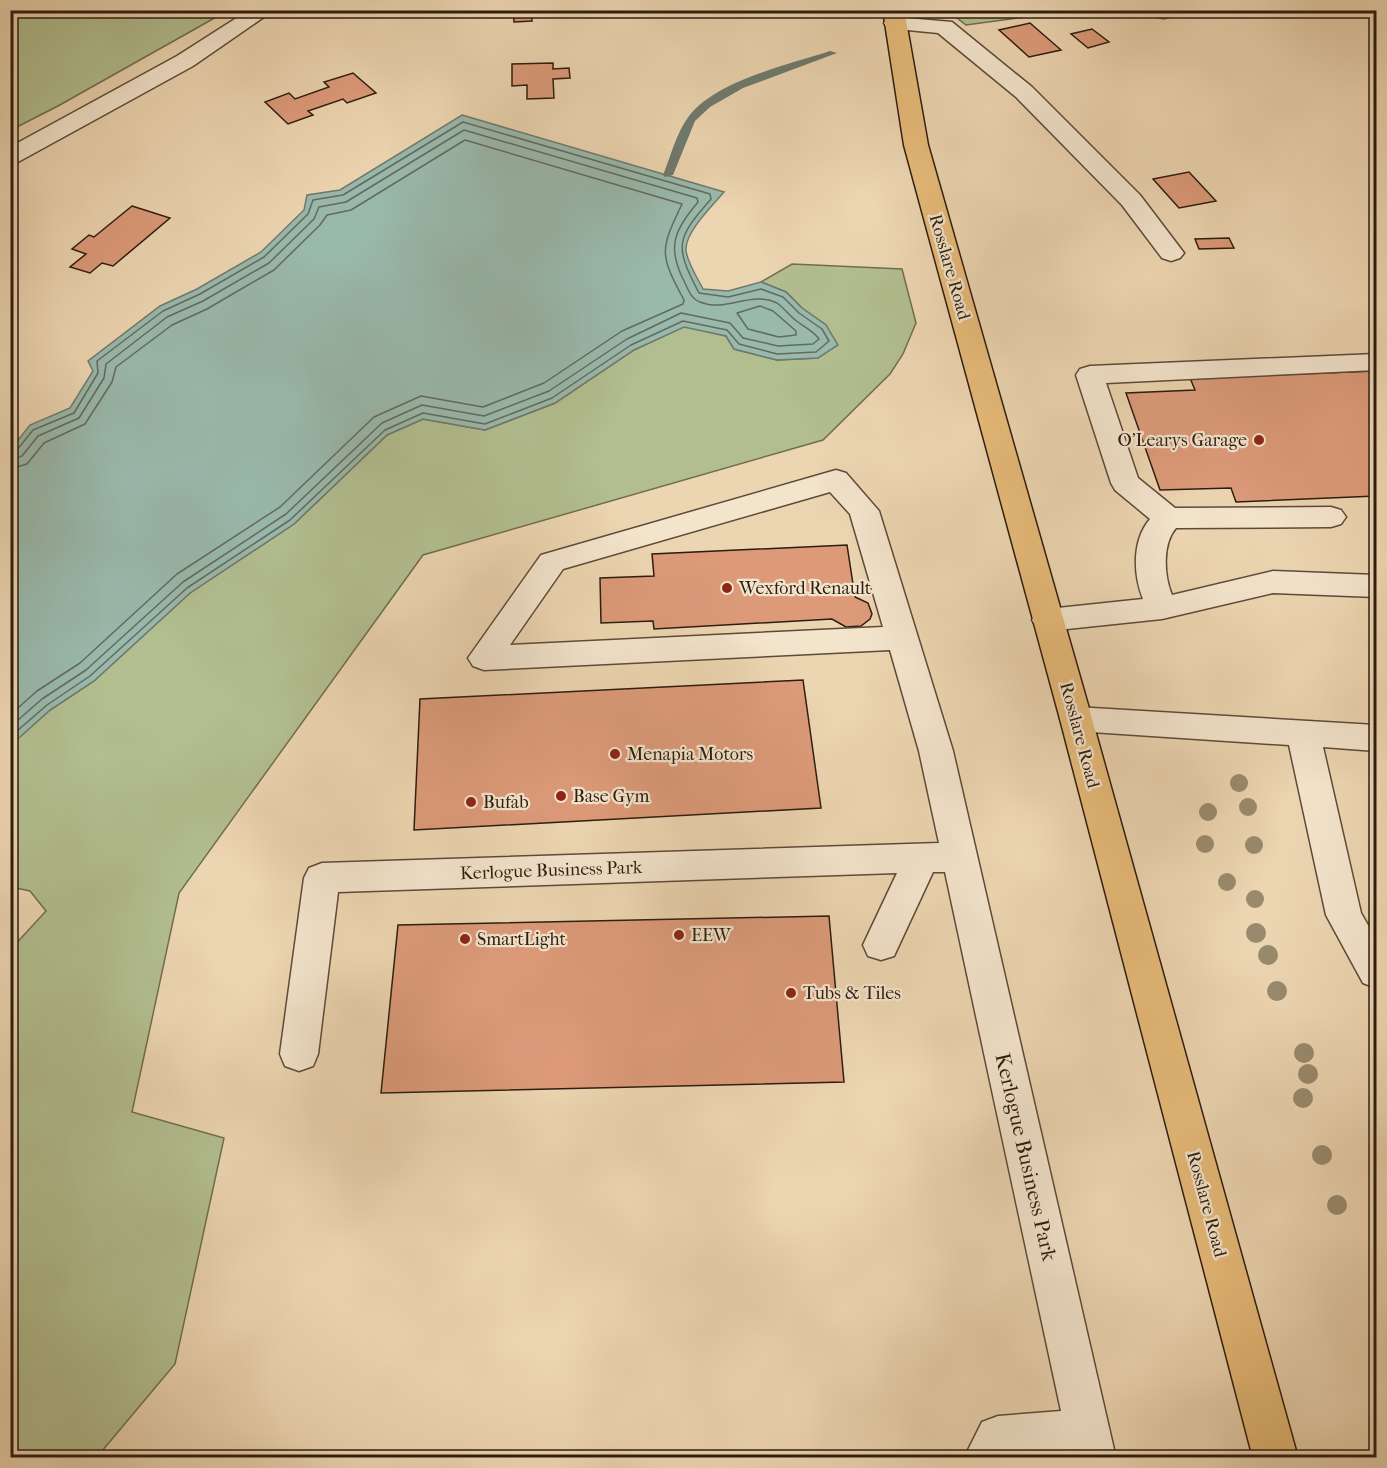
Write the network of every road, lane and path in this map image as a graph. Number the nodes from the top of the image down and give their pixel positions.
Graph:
1 (264, 10) edge
2 (894, 17) edge
3 (10, 157) edge
4 (1171, 253) dead end
5 (1377, 362) edge
6 (1331, 517) dead end
7 (1168, 518) junction
8 (1377, 586) edge
9 (1162, 608) junction
10 (1048, 621) junction
11 (902, 638) junction
12 (1076, 719) junction
13 (1303, 732) junction
14 (1377, 738) edge
15 (960, 857) junction
16 (921, 859) junction
17 (882, 945) dead end
18 (1377, 972) edge
19 (298, 1054) dead end
20 (1091, 1444) edge
21 (986, 1458) edge
22 (1276, 1458) edge

1 - 3 street
2 - 4 street
2 - 10 main road, Rosslare Road
5 - 7 street
6 - 7 street
7 - 9 street
8 - 9 street
9 - 10 street
10 - 12 main road, Rosslare Road
11 - 11 street, Kerlogue Business Park
11 - 15 street, Kerlogue Business Park
12 - 13 street
12 - 22 main road, Rosslare Road
13 - 14 street
13 - 18 street
15 - 16 street, Kerlogue Business Park
15 - 20 street, Kerlogue Business Park
16 - 17 street
16 - 19 street, Kerlogue Business Park
20 - 21 street

